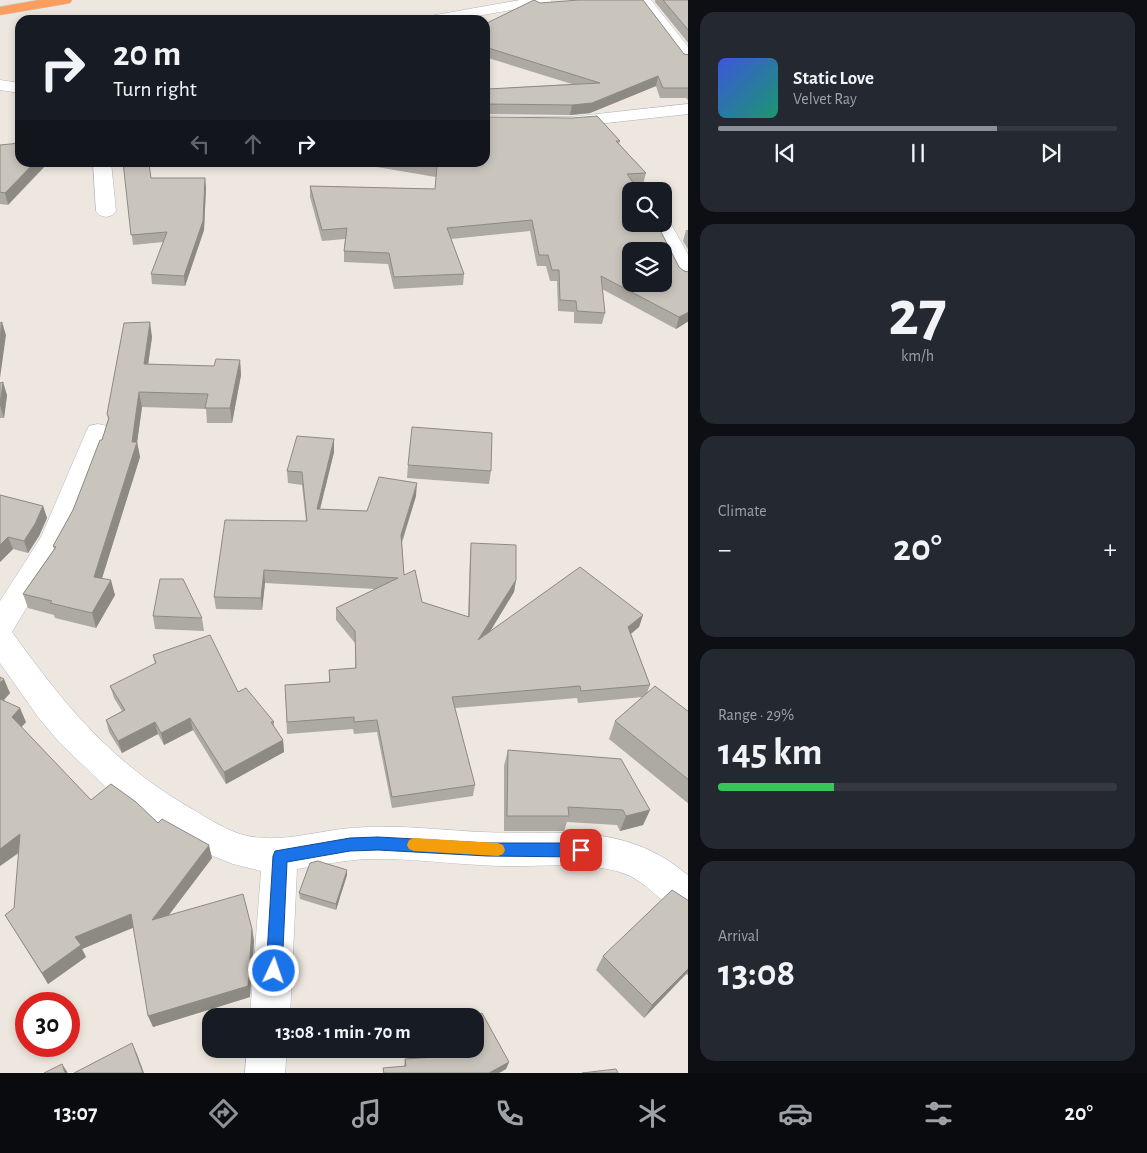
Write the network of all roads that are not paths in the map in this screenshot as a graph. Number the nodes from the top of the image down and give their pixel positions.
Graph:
1 (65, 0) edge
2 (545, 0) edge
3 (644, 0) edge
4 (0, 11) edge
5 (459, 15) edge
6 (688, 60) edge
7 (0, 85) edge
8 (15, 87) edge
9 (688, 109) edge
10 (490, 121) edge
11 (102, 167) edge
12 (106, 212) dead end
13 (665, 232) edge
14 (688, 277) edge
15 (98, 432) dead end
16 (0, 626) edge
17 (0, 639) edge
18 (280, 856) junction
19 (688, 901) edge
20 (270, 1008) edge
21 (266, 1058) edge
22 (264, 1073) edge

1 - 4 highway
2 - 5 street
3 - 6 street
7 - 8 street
9 - 10 street
11 - 12 street
13 - 14 street
15 - 16 street
17 - 18 street
18 - 19 street
18 - 20 street
21 - 22 street

